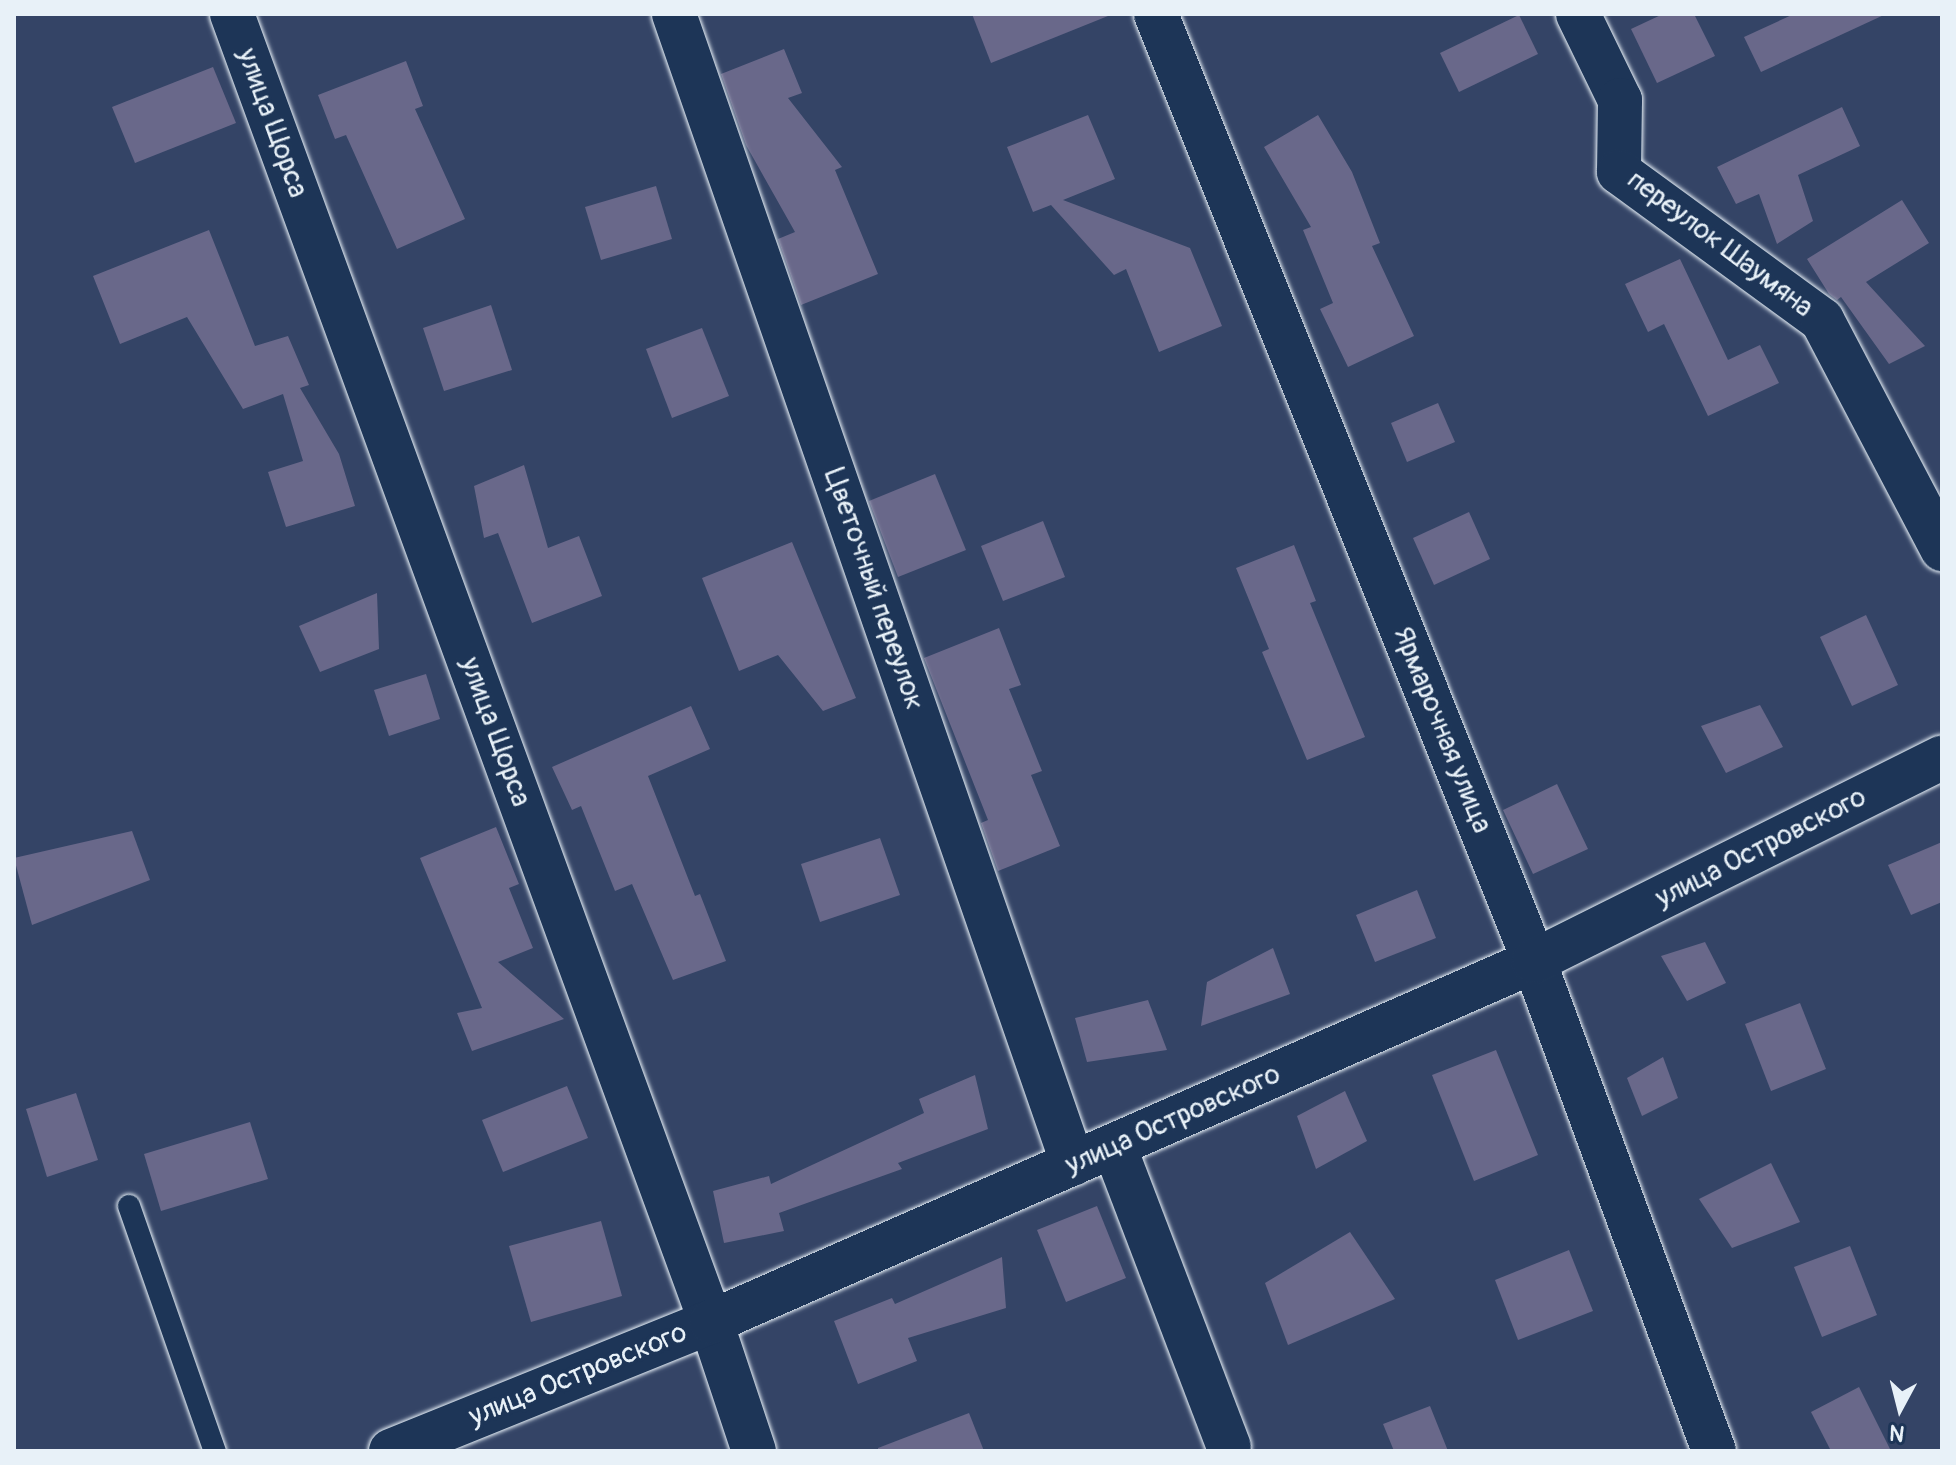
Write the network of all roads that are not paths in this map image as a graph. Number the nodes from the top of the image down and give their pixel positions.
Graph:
1 (232, 14) edge
2 (674, 14) edge
3 (1156, 14) edge
4 (1578, 14) edge
5 (1942, 549) edge
6 (1942, 758) edge
7 (1534, 961) junction
8 (1114, 1146) junction
9 (1073, 1164) junction
10 (129, 1206) dead end
11 (711, 1322) junction
12 (1229, 1447) dead end
13 (215, 1451) edge
14 (391, 1451) edge
15 (754, 1451) edge
16 (1714, 1451) edge

1 - 11 street, улица Щорса
2 - 9 street, Цветочный переулок
3 - 7 street, Ярмарочная улица
4 - 5 street, переулок Шаумяна
6 - 7 street, улица Островского
7 - 8 street, улица Островского
7 - 16 street, Ярмарочная улица
8 - 9 street, улица Островского
8 - 12 street
9 - 11 street, улица Островского
10 - 13 lane
11 - 14 street, улица Островского
11 - 15 street, улица Щорса

